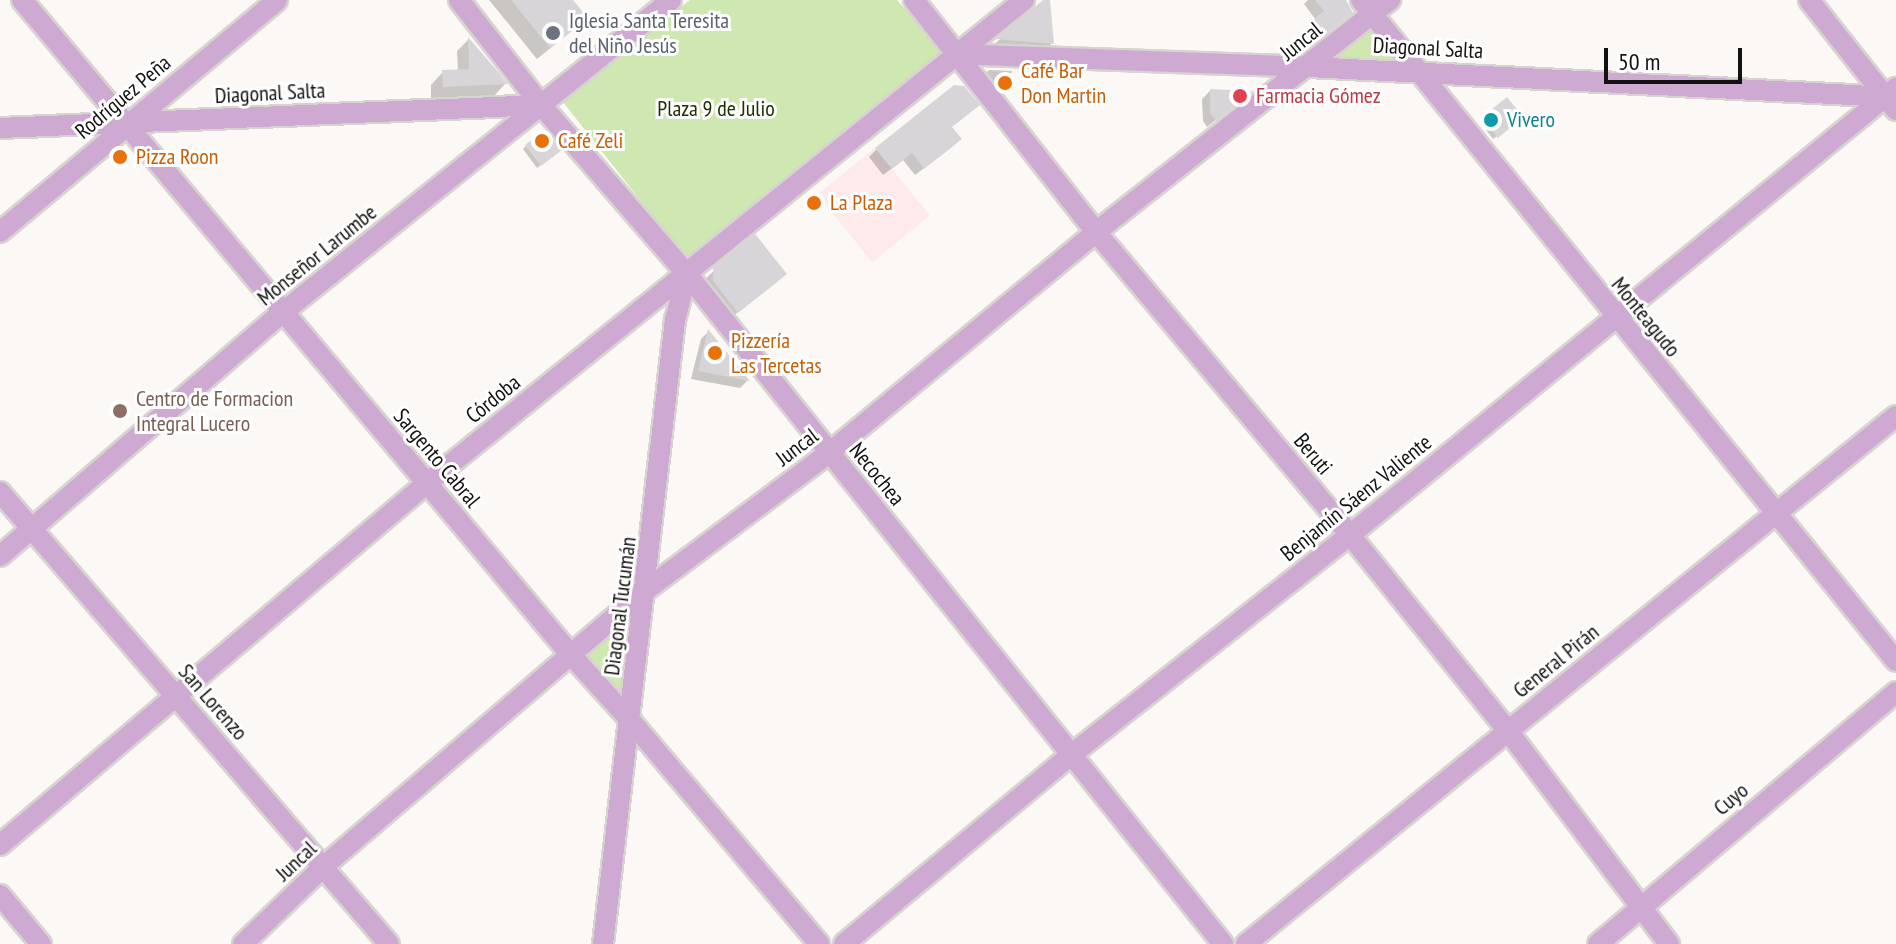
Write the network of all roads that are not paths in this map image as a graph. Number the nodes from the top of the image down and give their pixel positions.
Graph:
1 (22, 0) edge
2 (277, 0) edge
3 (459, 0) edge
4 (671, 0) edge
5 (914, 0) edge
6 (1024, 0) edge
7 (1390, 0) edge
8 (1809, 0) edge
9 (1367, 7) edge
10 (956, 54) junction
11 (1309, 67) junction
12 (1419, 72) junction
13 (1893, 98) edge
14 (541, 105) junction
15 (127, 124) junction
16 (0, 128) edge
17 (0, 232) edge
18 (1096, 232) junction
19 (687, 274) junction
20 (282, 313) junction
21 (1616, 319) junction
22 (1896, 416) edge
23 (829, 453) junction
24 (427, 483) junction
25 (0, 492) edge
26 (1775, 513) junction
27 (31, 530) junction
28 (1350, 535) junction
29 (0, 556) edge
30 (646, 590) junction
31 (571, 655) junction
32 (1896, 661) edge
33 (1896, 692) edge
34 (176, 696) junction
35 (630, 720) junction
36 (1508, 731) junction
37 (1071, 755) junction
38 (0, 845) edge
39 (324, 866) junction
40 (0, 895) edge
41 (1640, 908) junction
42 (41, 944) edge
43 (243, 944) edge
44 (389, 944) edge
45 (603, 944) edge
46 (819, 944) edge
47 (844, 944) edge
48 (1223, 944) edge
49 (1246, 944) edge
50 (1598, 944) edge
51 (1669, 944) edge

1 - 15 street, Sargento Cabral
2 - 15 street, Rodríguez Peña
3 - 14 street, Necochea
4 - 14 street, Monseñor Larumbe
5 - 10 street, Beruti
6 - 10 street, Córdoba
7 - 9 street, Juncal
8 - 13 street
9 - 11 street, Juncal
9 - 12 street, Monteagudo
10 - 11 street, Diagonal Salta
10 - 18 street, Beruti
10 - 19 street, Córdoba
11 - 12 street, Diagonal Salta
11 - 18 street, Juncal
12 - 13 street, Diagonal Salta
12 - 21 street, Monteagudo
13 - 21 street, Benjamín Sáenz Valiente
14 - 15 street, Diagonal Salta
14 - 19 street, Necochea
14 - 20 street, Monseñor Larumbe
15 - 16 street, Diagonal Salta
15 - 17 street, Rodríguez Peña
15 - 20 street, Sargento Cabral
18 - 23 street, Juncal
18 - 28 street, Beruti
19 - 23 street, Necochea
19 - 24 street, Córdoba
19 - 30 street, Diagonal Tucumán
20 - 24 street, Sargento Cabral
20 - 27 street, Monseñor Larumbe
21 - 26 street, Monteagudo
21 - 28 street, Benjamín Sáenz Valiente
22 - 26 street, General Pirán
23 - 30 street, Juncal
23 - 37 street, Necochea
24 - 31 street, Sargento Cabral
24 - 34 street, Córdoba
25 - 27 street, San Lorenzo
26 - 32 street, Monteagudo
26 - 36 street, General Pirán
27 - 29 street, Monseñor Larumbe
27 - 34 street, San Lorenzo
28 - 36 street, Beruti
28 - 37 street, Benjamín Sáenz Valiente
30 - 31 street, Juncal
30 - 35 street, Diagonal Tucumán
31 - 35 street, Sargento Cabral
31 - 39 street, Juncal
33 - 41 street, Cuyo
34 - 38 street, Córdoba
34 - 39 street, San Lorenzo
35 - 45 street, Diagonal Tucumán
35 - 46 street, Sargento Cabral
36 - 41 street, Beruti
36 - 49 street, General Pirán
37 - 47 street, Benjamín Sáenz Valiente
37 - 48 street, Necochea
39 - 43 street, Juncal
39 - 44 street, San Lorenzo
40 - 42 street
41 - 50 street, Cuyo
41 - 51 street, Beruti

